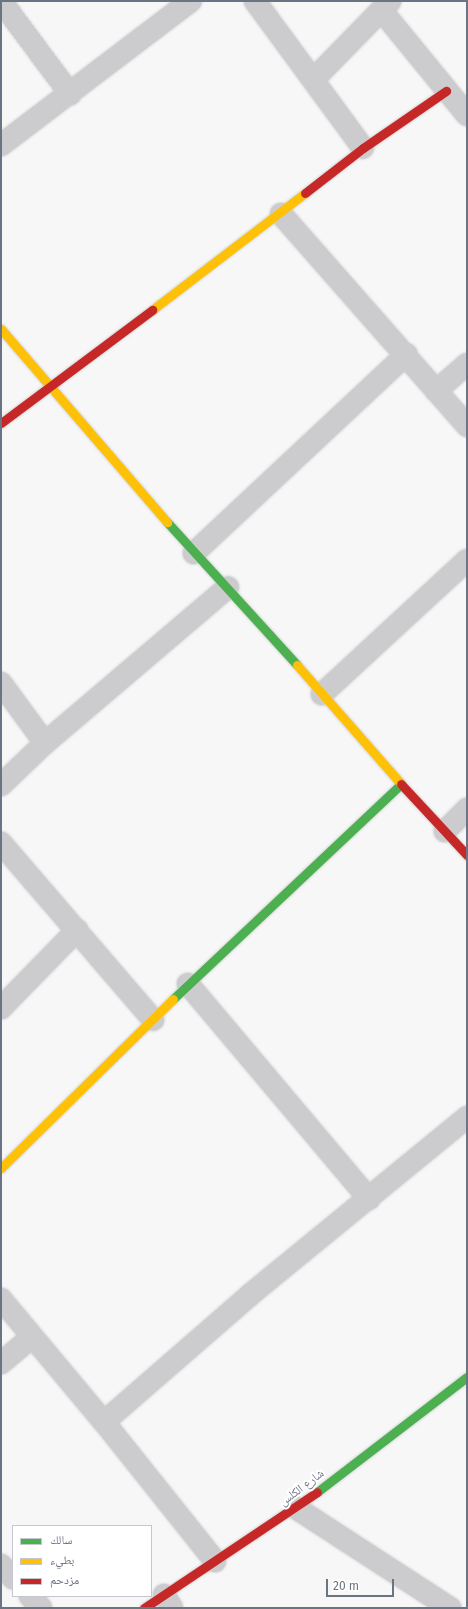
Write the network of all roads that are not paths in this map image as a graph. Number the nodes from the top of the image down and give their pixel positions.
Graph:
1 (1, 1) edge
2 (191, 1) edge
3 (255, 1) edge
4 (386, 6) edge
5 (314, 79) junction
6 (446, 91) junction
7 (70, 94) junction
8 (467, 115) edge
9 (1, 145) edge
10 (363, 148) junction
11 (281, 214) junction
12 (1, 329) edge
13 (407, 354) junction
14 (467, 364) edge
15 (52, 388) junction
16 (436, 391) junction
17 (1, 423) edge
18 (467, 426) edge
19 (194, 553) junction
20 (467, 560) edge
21 (228, 587) junction
22 (1, 683) edge
23 (322, 694) junction
24 (45, 743) junction
25 (401, 784) junction
26 (1, 785) edge
27 (467, 810) edge
28 (445, 831) junction
29 (1, 843) edge
30 (467, 855) edge
31 (77, 930) junction
32 (188, 984) junction
33 (1, 1008) edge
34 (153, 1020) junction
35 (467, 1117) edge
36 (1, 1168) edge
37 (369, 1199) junction
38 (1, 1299) edge
39 (32, 1336) junction
40 (1, 1363) edge
41 (467, 1376) edge
42 (104, 1422) junction
43 (296, 1508) junction
44 (215, 1561) junction
45 (1, 1565) edge
46 (12, 1577) edge
47 (31, 1597) edge
48 (168, 1602) edge
49 (41, 1608) edge
50 (144, 1608) edge
51 (450, 1608) edge

1 - 7 street
2 - 7 street
3 - 5 street
4 - 5 street
4 - 6 street
5 - 10 street
6 - 8 street
6 - 10 street
7 - 9 street
10 - 11 street
11 - 13 street
11 - 15 street
12 - 15 street
13 - 16 street
13 - 19 street
14 - 16 street
15 - 17 street
15 - 19 street
16 - 18 street
19 - 21 street
20 - 23 street
21 - 23 street
21 - 24 street
22 - 24 street
23 - 25 street
24 - 26 street
25 - 28 street
25 - 32 street
27 - 28 street
28 - 30 street
29 - 31 street
31 - 33 street
31 - 34 street
32 - 34 street
32 - 37 street
34 - 36 street
35 - 37 street
37 - 42 street
38 - 39 street
39 - 40 street
39 - 42 street
41 - 43 street, شارع الكلس
42 - 44 street
43 - 44 street, شارع الكلس
43 - 51 street
44 - 48 street, شارع الكلس
45 - 46 street
47 - 49 street
48 - 50 street, شارع الكلس

